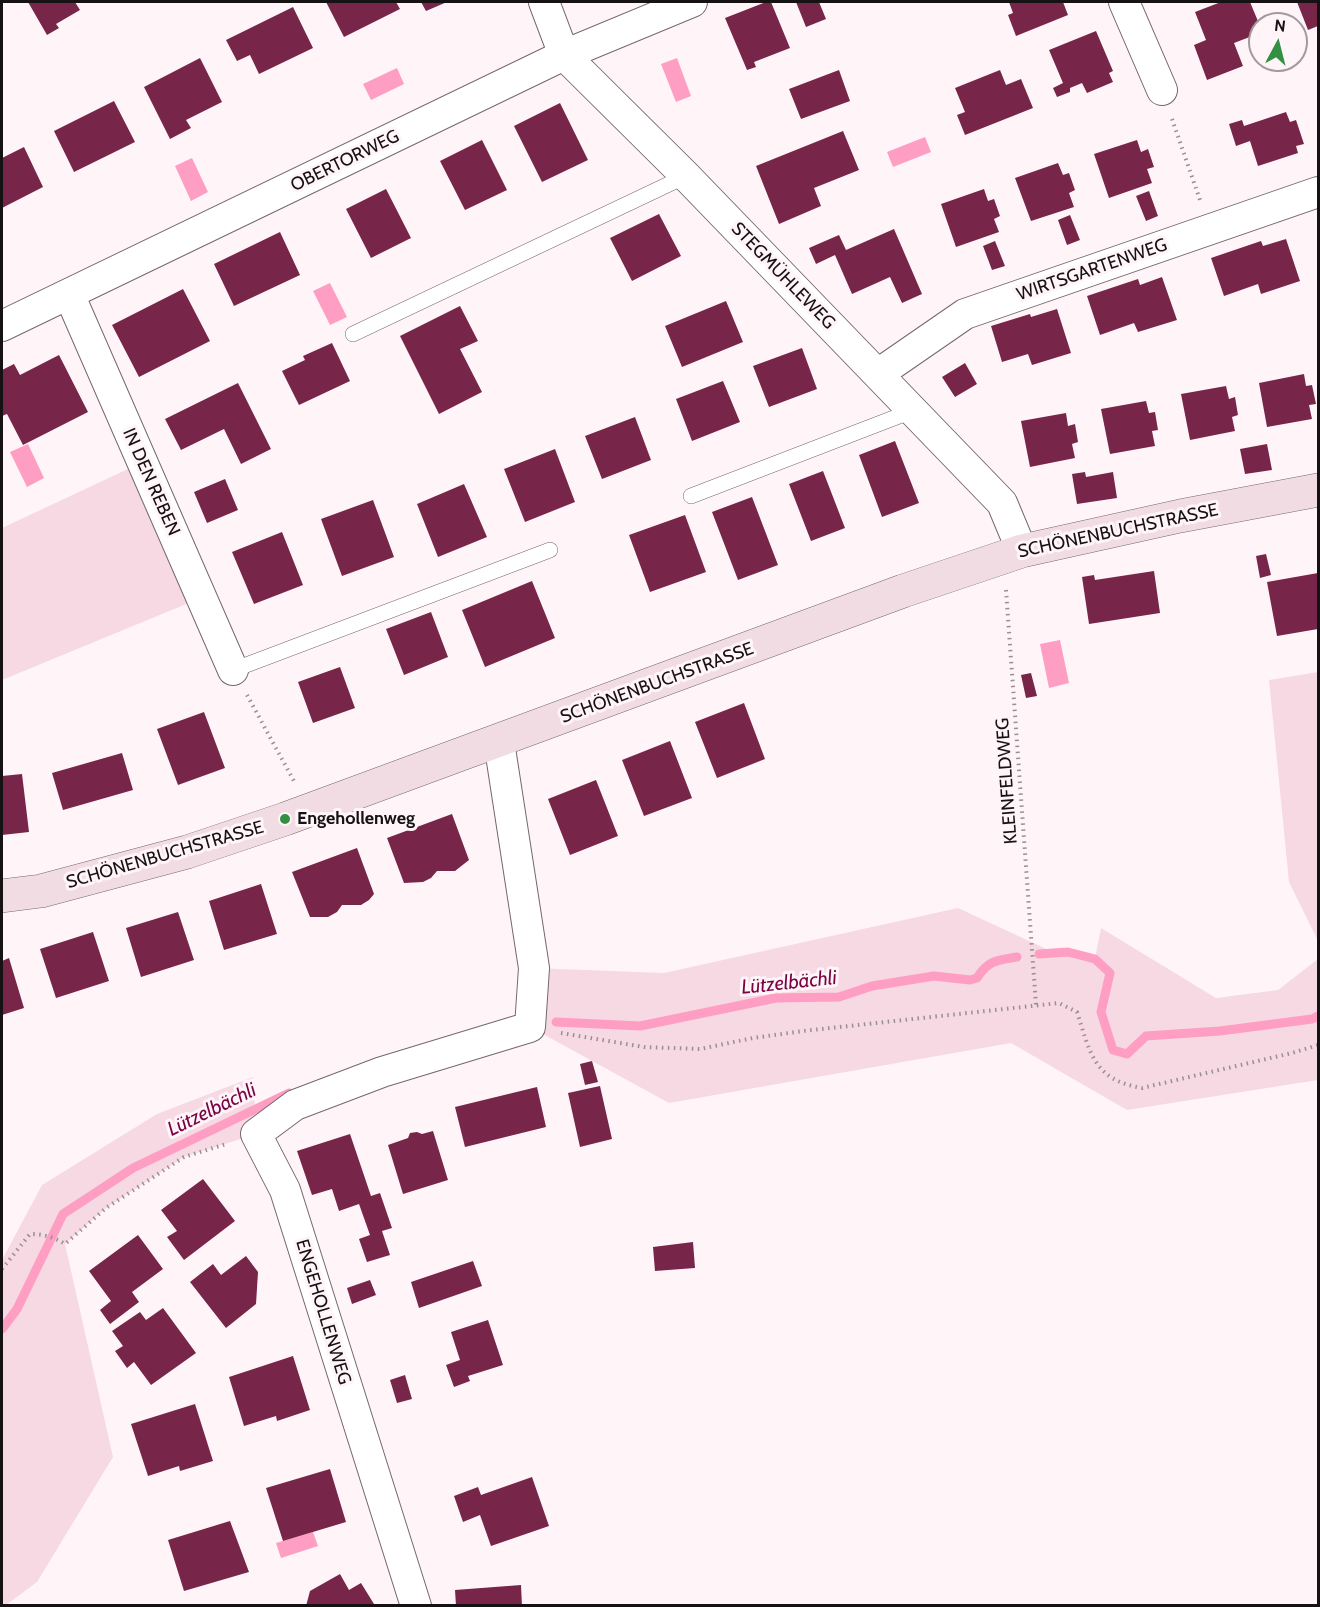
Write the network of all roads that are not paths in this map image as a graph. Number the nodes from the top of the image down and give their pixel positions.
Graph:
1 (544, 2) edge
2 (692, 2) edge
3 (1124, 2) edge
4 (564, 55) junction
5 (1162, 90) road end
6 (686, 176) junction
7 (1318, 192) edge
8 (69, 294) junction
9 (2, 326) edge
10 (353, 334) dead end
11 (878, 374) junction
12 (912, 411) junction
13 (1318, 490) edge
14 (691, 496) dead end
15 (550, 550) dead end
16 (1013, 553) junction
17 (233, 670) joint
18 (499, 742) junction
19 (2, 896) edge
20 (416, 1605) edge

1 - 4 street, STEGMÜHLEWEG
2 - 4 street, OBERTORWEG
3 - 5 street
4 - 6 street, STEGMÜHLEWEG
4 - 8 street, OBERTORWEG
6 - 10 lane
6 - 11 street, STEGMÜHLEWEG
7 - 11 street, WIRTSGARTENWEG
8 - 9 street, OBERTORWEG
8 - 17 street, IN DEN REBEN
11 - 12 street, STEGMÜHLEWEG
12 - 14 lane
12 - 16 street, STEGMÜHLEWEG
13 - 16 street, SCHÖNENBUCHSTRASSE
15 - 17 lane
16 - 18 street, SCHÖNENBUCHSTRASSE
18 - 19 street, SCHÖNENBUCHSTRASSE
18 - 20 street, ENGEHOLLENWEG

